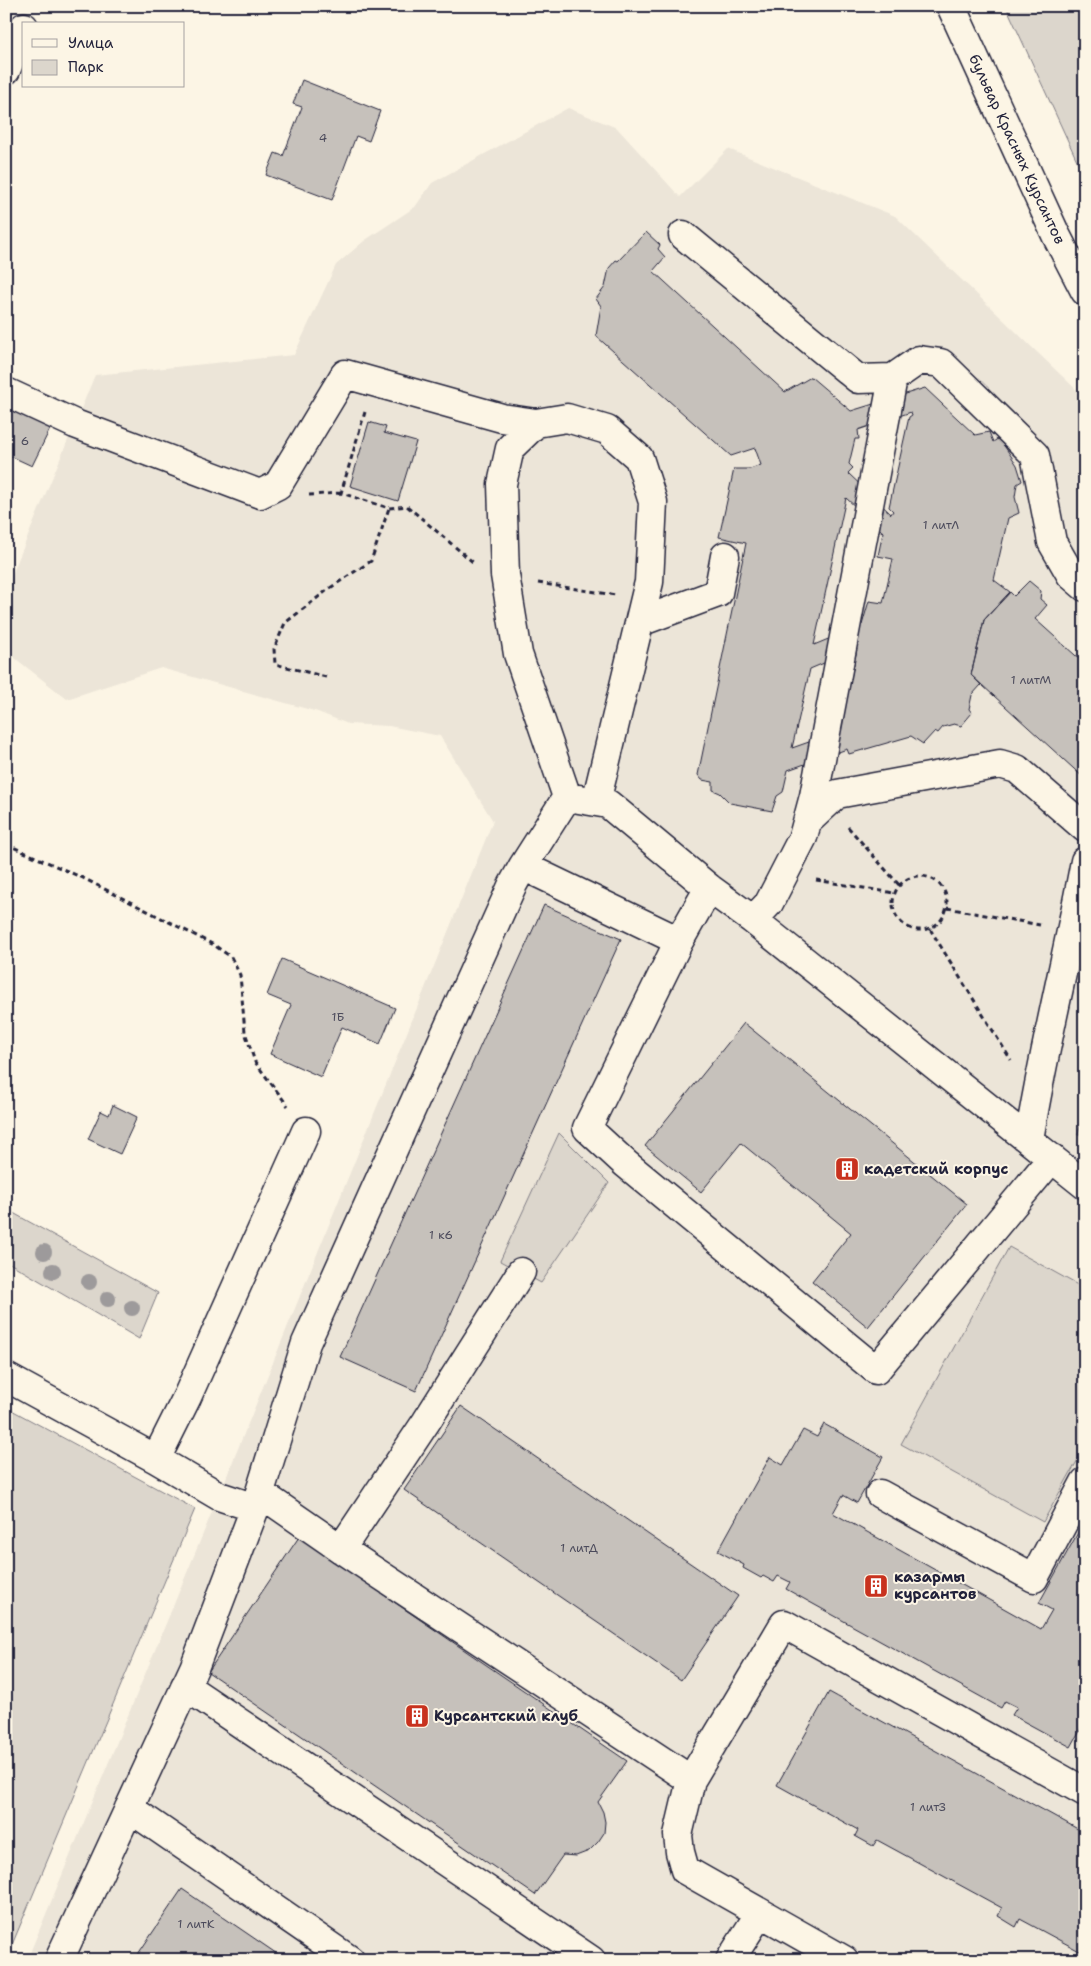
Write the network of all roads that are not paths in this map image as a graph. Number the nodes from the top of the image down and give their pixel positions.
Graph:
1 (32, 6) edge
2 (951, 6) edge
3 (26, 22) edge
4 (22, 32) edge
5 (6, 70) edge
6 (682, 235) dead end
7 (1085, 291) edge
8 (893, 378) junction
9 (6, 392) edge
10 (536, 423) junction
11 (725, 556) dead end
12 (1085, 587) edge
13 (643, 611) junction
14 (567, 797) junction
15 (596, 802) junction
16 (807, 822) junction
17 (1085, 828) edge
18 (1085, 861) edge
19 (523, 866) junction
20 (709, 888) junction
21 (753, 920) junction
22 (679, 942) junction
23 (306, 1131) road end
24 (1029, 1140) junction
25 (1052, 1158) junction
26 (1085, 1185) edge
27 (521, 1272) dead end
28 (6, 1377) edge
29 (156, 1459) junction
30 (1085, 1482) edge
31 (880, 1494) dead end
32 (257, 1501) junction
33 (341, 1549) junction
34 (185, 1686) junction
35 (691, 1780) junction
36 (1085, 1792) edge
37 (129, 1808) junction
38 (760, 1913) junction
39 (59, 1960) edge
40 (350, 1960) edge
41 (591, 1960) edge
42 (730, 1960) edge
43 (844, 1960) edge

1 - 3 street
2 - 7 street, бульвар Красных Курсантов
4 - 5 street
6 - 8 street
8 - 12 street
8 - 16 street
9 - 10 street
10 - 13 street
10 - 14 street
11 - 13 street
13 - 15 street
14 - 15 street
14 - 19 street
15 - 20 street
16 - 17 street
16 - 21 street
18 - 24 street
19 - 22 street
19 - 32 street
20 - 21 street
20 - 22 street
21 - 24 street
22 - 25 street
23 - 29 street
24 - 25 street
25 - 26 street
27 - 33 street
28 - 29 street
29 - 32 street
30 - 31 street
32 - 33 street
32 - 34 street
33 - 35 street
34 - 37 street
34 - 41 street
35 - 36 street
35 - 38 street
37 - 39 street
37 - 40 street
38 - 42 street
38 - 43 street

